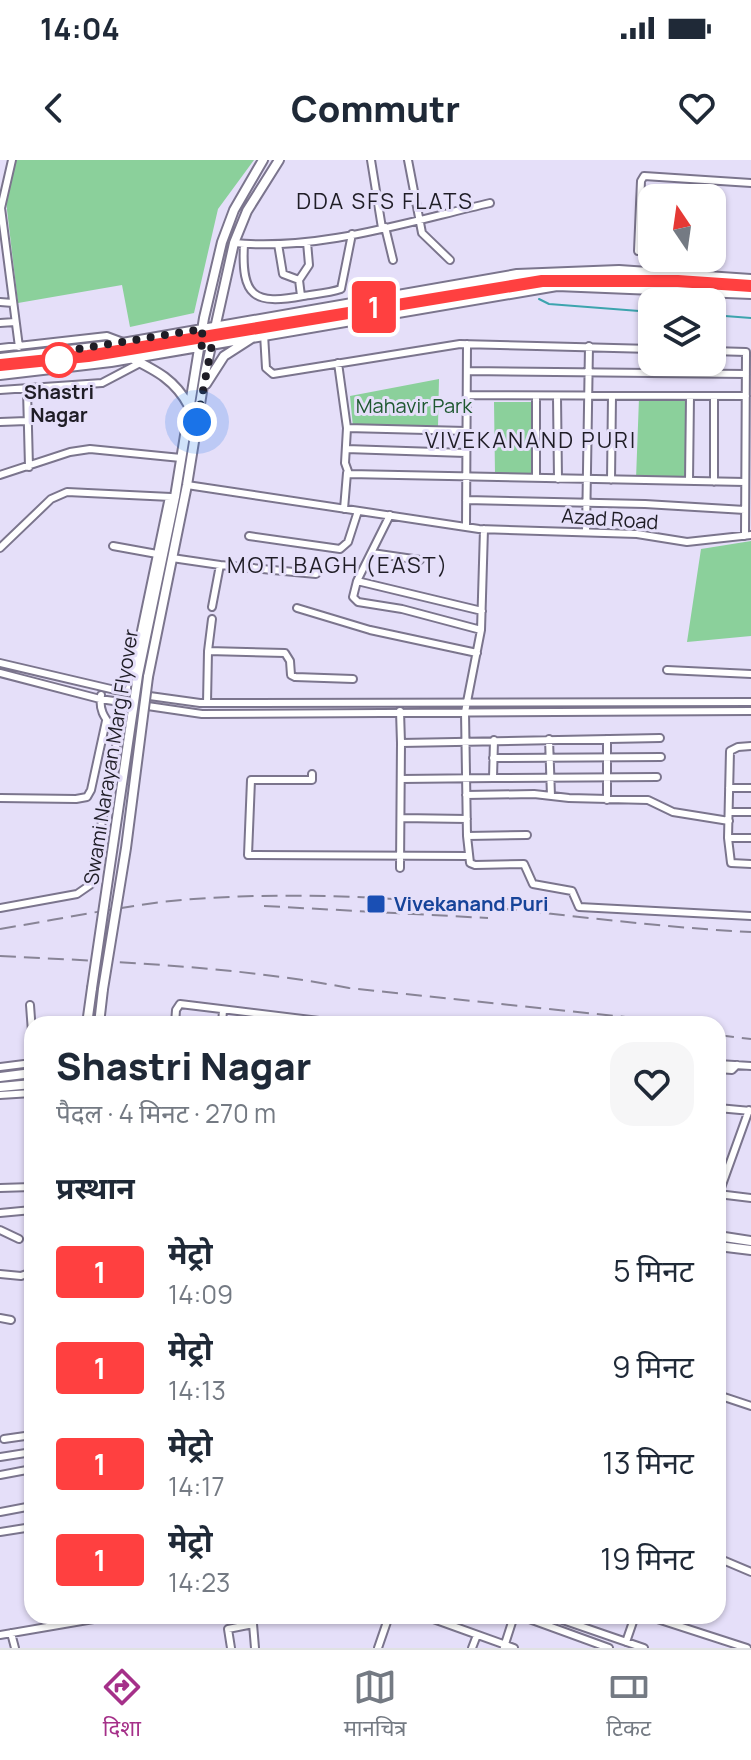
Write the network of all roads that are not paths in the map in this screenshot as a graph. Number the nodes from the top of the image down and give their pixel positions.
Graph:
1 (12, 160) edge
2 (263, 160) edge
3 (279, 160) edge
4 (371, 160) edge
5 (408, 160) edge
6 (0, 176) edge
7 (8, 177) junction
8 (751, 183) edge
9 (641, 184) edge
10 (490, 203) dead end
11 (1, 208) edge
12 (418, 220) junction
13 (384, 228) junction
14 (1, 229) edge
15 (352, 234) junction
16 (307, 242) junction
17 (234, 243) junction
18 (244, 244) junction
19 (278, 244) junction
20 (3, 249) edge
21 (393, 260) dead end
22 (450, 260) dead end
23 (4, 273) edge
24 (751, 279) edge
25 (299, 280) junction
26 (751, 294) edge
27 (301, 296) junction
28 (0, 302) edge
29 (13, 303) junction
30 (15, 322) junction
31 (0, 323) edge
32 (216, 327) junction
33 (203, 329) junction
34 (260, 335) junction
35 (125, 343) junction
36 (212, 344) junction
37 (467, 344) junction
38 (200, 346) junction
39 (589, 346) junction
40 (19, 347) junction
41 (0, 348) edge
42 (638, 348) edge
43 (726, 351) edge
44 (0, 358) edge
45 (131, 358) junction
46 (140, 363) junction
47 (338, 363) junction
48 (468, 371) junction
49 (588, 372) junction
50 (746, 374) junction
51 (0, 375) edge
52 (0, 390) edge
53 (27, 390) junction
54 (202, 391) junction
55 (468, 395) junction
56 (536, 396) junction
57 (587, 396) junction
58 (612, 396) junction
59 (690, 396) junction
60 (714, 396) junction
61 (746, 396) junction
62 (557, 397) junction
63 (190, 407) junction
64 (27, 421) junction
65 (0, 422) edge
66 (347, 428) junction
67 (466, 431) junction
68 (748, 447) edge
69 (346, 449) junction
70 (466, 453) junction
71 (181, 458) junction
72 (29, 467) junction
73 (347, 473) junction
74 (0, 475) edge
75 (747, 477) edge
76 (465, 478) junction
77 (536, 478) junction
78 (558, 479) junction
79 (586, 480) junction
80 (611, 480) junction
81 (689, 481) junction
82 (714, 482) junction
83 (187, 485) junction
84 (172, 497) junction
85 (466, 500) junction
86 (586, 503) junction
87 (344, 509) junction
88 (745, 510) junction
89 (358, 511) junction
90 (390, 515) junction
91 (466, 527) junction
92 (484, 529) junction
93 (586, 532) junction
94 (249, 536) dead end
95 (748, 536) edge
96 (113, 546) dead end
97 (0, 548) edge
98 (372, 553) junction
99 (157, 554) junction
100 (172, 558) junction
101 (420, 560) dead end
102 (220, 565) junction
103 (316, 574) dead end
104 (357, 581) junction
105 (212, 607) dead end
106 (297, 608) dead end
107 (482, 611) junction
108 (212, 619) dead end
109 (481, 630) junction
110 (208, 651) junction
111 (477, 653) junction
112 (0, 663) edge
113 (667, 670) dead end
114 (0, 673) edge
115 (751, 674) edge
116 (143, 676) junction
117 (353, 679) dead end
118 (102, 688) junction
119 (128, 693) junction
120 (100, 699) junction
121 (465, 702) junction
122 (751, 702) edge
123 (207, 703) junction
124 (400, 711) junction
125 (751, 711) edge
126 (465, 712) junction
127 (106, 721) junction
128 (660, 738) dead end
129 (549, 739) junction
130 (607, 739) junction
131 (465, 740) junction
132 (494, 740) junction
133 (401, 743) junction
134 (751, 746) edge
135 (661, 757) dead end
136 (493, 758) junction
137 (549, 758) junction
138 (607, 759) junction
139 (312, 774) dead end
140 (607, 777) junction
141 (657, 777) dead end
142 (466, 778) junction
143 (493, 778) junction
144 (550, 778) junction
145 (401, 779) junction
146 (729, 788) junction
147 (751, 788) edge
148 (466, 795) junction
149 (551, 796) junction
150 (0, 798) edge
151 (607, 800) junction
152 (729, 812) junction
153 (751, 812) edge
154 (401, 818) junction
155 (467, 819) junction
156 (729, 821) junction
157 (527, 835) dead end
158 (467, 836) junction
159 (728, 838) junction
160 (751, 838) edge
161 (400, 856) junction
162 (468, 856) junction
163 (751, 864) edge
164 (400, 868) dead end
165 (0, 908) edge
166 (751, 916) edge
167 (30, 1005) dead end
168 (101, 1006) junction
169 (223, 1010) junction
170 (257, 1013) junction
171 (31, 1016) edge
172 (88, 1016) edge
173 (100, 1016) edge
174 (104, 1016) edge
175 (177, 1016) edge
176 (223, 1016) edge
177 (257, 1016) edge
178 (269, 1016) edge
179 (24, 1064) edge
180 (751, 1066) edge
181 (0, 1067) edge
182 (726, 1068) edge
183 (24, 1074) edge
184 (0, 1077) edge
185 (24, 1085) edge
186 (0, 1087) edge
187 (24, 1094) edge
188 (0, 1095) edge
189 (726, 1108) edge
190 (750, 1110) edge
191 (726, 1173) edge
192 (24, 1187) edge
193 (0, 1188) edge
194 (726, 1195) edge
195 (751, 1198) edge
196 (24, 1211) edge
197 (0, 1213) edge
198 (0, 1230) edge
199 (726, 1237) edge
200 (19, 1239) dead end
201 (751, 1241) edge
202 (726, 1247) edge
203 (751, 1250) edge
204 (0, 1274) edge
205 (24, 1276) edge
206 (0, 1318) edge
207 (11, 1320) dead end
208 (726, 1398) edge
209 (751, 1406) edge
210 (24, 1436) edge
211 (4, 1439) dead end
212 (24, 1453) edge
213 (0, 1457) edge
214 (24, 1470) edge
215 (0, 1475) edge
216 (24, 1508) edge
217 (0, 1512) edge
218 (24, 1528) edge
219 (0, 1532) edge
220 (726, 1561) edge
221 (751, 1572) edge
222 (62, 1624) edge
223 (386, 1624) edge
224 (447, 1624) edge
225 (511, 1624) edge
226 (543, 1624) edge
227 (573, 1624) edge
228 (634, 1624) edge
229 (673, 1624) edge
230 (11, 1633) junction
231 (0, 1635) edge
232 (477, 1635) junction
233 (630, 1645) edge
234 (504, 1646) edge
235 (15, 1648) edge
236 (231, 1648) edge
237 (255, 1648) edge
238 (378, 1648) edge
239 (472, 1648) edge
240 (514, 1648) edge
241 (609, 1648) edge
242 (644, 1648) edge
243 (747, 1648) edge

1 - 7 street
2 - 33 main road, Swami Narayan Marg Flyover
3 - 17 main road, Swami Narayan Marg Flyover
4 - 13 street
5 - 12 street
6 - 7 street
7 - 11 street
8 - 9 street
10 - 12 street
11 - 14 street
12 - 13 street
12 - 22 street
13 - 15 street
13 - 21 street
14 - 20 street
15 - 16 street
15 - 27 street
16 - 19 street
16 - 25 street
17 - 18 street
17 - 32 main road, Swami Narayan Marg Flyover
18 - 19 street
18 - 27 street
19 - 25 street
20 - 23 street
23 - 29 street
24 - 32 main road
25 - 27 street
26 - 34 main road
28 - 29 street
29 - 30 street
30 - 31 street
30 - 40 street
32 - 33 main road
32 - 36 main road, Swami Narayan Marg Flyover
33 - 35 main road
33 - 38 main road, Swami Narayan Marg Flyover
34 - 36 main road
34 - 47 street
34 - 54 main road
35 - 40 street
35 - 44 main road
36 - 38 main road
36 - 54 main road, Swami Narayan Marg Flyover
37 - 39 street
37 - 47 street
37 - 48 street
38 - 45 main road
38 - 63 main road, Swami Narayan Marg Flyover
39 - 42 street
39 - 49 street
40 - 41 street
43 - 50 street
45 - 46 main road
45 - 51 main road
46 - 53 street
46 - 63 main road
47 - 66 street
48 - 49 street
48 - 55 street
49 - 50 street
49 - 57 street
50 - 61 street
52 - 53 street
53 - 64 street
54 - 83 main road, Swami Narayan Marg Flyover
55 - 56 street
55 - 67 street
56 - 62 street
56 - 77 street
57 - 58 street
57 - 62 street
57 - 79 street
58 - 59 street
58 - 80 street
59 - 60 street
59 - 81 street
60 - 61 street
60 - 82 street
61 - 68 street
62 - 78 street
63 - 71 main road, Swami Narayan Marg Flyover
64 - 65 street
64 - 72 street
66 - 67 street
66 - 69 street
67 - 70 street
68 - 75 street
69 - 70 street
69 - 73 street
70 - 76 street
71 - 72 street
71 - 84 main road, Swami Narayan Marg Flyover
72 - 74 street
73 - 76 street
73 - 87 street
75 - 82 street
75 - 88 street
76 - 77 street
76 - 85 street
77 - 78 street
78 - 79 street
79 - 80 street
79 - 86 street
80 - 81 street
81 - 82 street
83 - 87 street, Azad Road
83 - 100 main road, Swami Narayan Marg Flyover
84 - 97 street
84 - 99 street
84 - 116 main road, Swami Narayan Marg Flyover
85 - 86 street
85 - 91 street
86 - 88 street
86 - 93 street
87 - 89 street, Azad Road
88 - 95 street
89 - 90 street, Azad Road
89 - 94 street
90 - 91 street, Azad Road
90 - 98 street
91 - 92 street, Azad Road
92 - 93 street, Azad Road
92 - 107 street
93 - 95 street, Azad Road
96 - 99 street
98 - 101 street
98 - 104 street
99 - 119 street
100 - 102 street
100 - 116 main road, Swami Narayan Marg Flyover
102 - 103 street
102 - 105 street
104 - 107 street
104 - 109 street
106 - 111 street
107 - 109 street
108 - 110 street
109 - 111 street
110 - 117 street
110 - 123 street
111 - 121 street
112 - 118 street
113 - 115 street
114 - 120 street
116 - 168 main road, Swami Narayan Marg Flyover, bridge
116 - 172 main road, Swami Narayan Marg Flyover, bridge
118 - 119 street
118 - 120 street
119 - 123 street
120 - 124 street
120 - 127 street
121 - 122 street
121 - 123 street
121 - 126 street
124 - 126 street
124 - 133 street
125 - 126 street
126 - 131 street
127 - 150 street
127 - 165 street
128 - 130 street
129 - 130 street
129 - 132 street
129 - 137 street
130 - 138 street
131 - 132 street
131 - 133 street
131 - 142 street
132 - 136 street
133 - 145 street
134 - 146 street
135 - 138 street
136 - 137 street
136 - 143 street
137 - 138 street
137 - 144 street
138 - 140 street
139 - 161 street
140 - 141 street
140 - 144 street
140 - 151 street
142 - 143 street
142 - 145 street
142 - 148 street
143 - 144 street
144 - 149 street
145 - 154 street
146 - 147 street
146 - 152 street
148 - 149 street
148 - 155 street
149 - 151 street
151 - 156 street
152 - 153 street
152 - 156 street
154 - 155 street
154 - 161 street
155 - 158 street
156 - 159 street
157 - 158 street
158 - 162 street
159 - 160 street
159 - 163 street
161 - 162 street
161 - 164 street
162 - 166 street
167 - 171 street
168 - 173 main road, Swami Narayan Marg Flyover
168 - 174 main road
169 - 170 street
169 - 175 street
169 - 176 street
170 - 177 street
170 - 178 street
179 - 181 street
180 - 182 street
183 - 184 main road
185 - 186 main road
187 - 188 street
189 - 190 street
190 - 191 street
192 - 193 street
194 - 195 street
196 - 197 street
198 - 200 street
199 - 201 main road
202 - 203 main road
204 - 205 street
206 - 207 street
208 - 209 street
210 - 211 street
212 - 213 street
214 - 215 street
216 - 217 street
218 - 219 street
220 - 221 street
222 - 230 street
223 - 238 street
224 - 232 street
225 - 234 street
226 - 241 street
227 - 233 street
228 - 233 street
229 - 243 street
230 - 231 street
230 - 235 street
232 - 234 street
232 - 239 street
233 - 242 street
234 - 240 street
236 - 237 street

